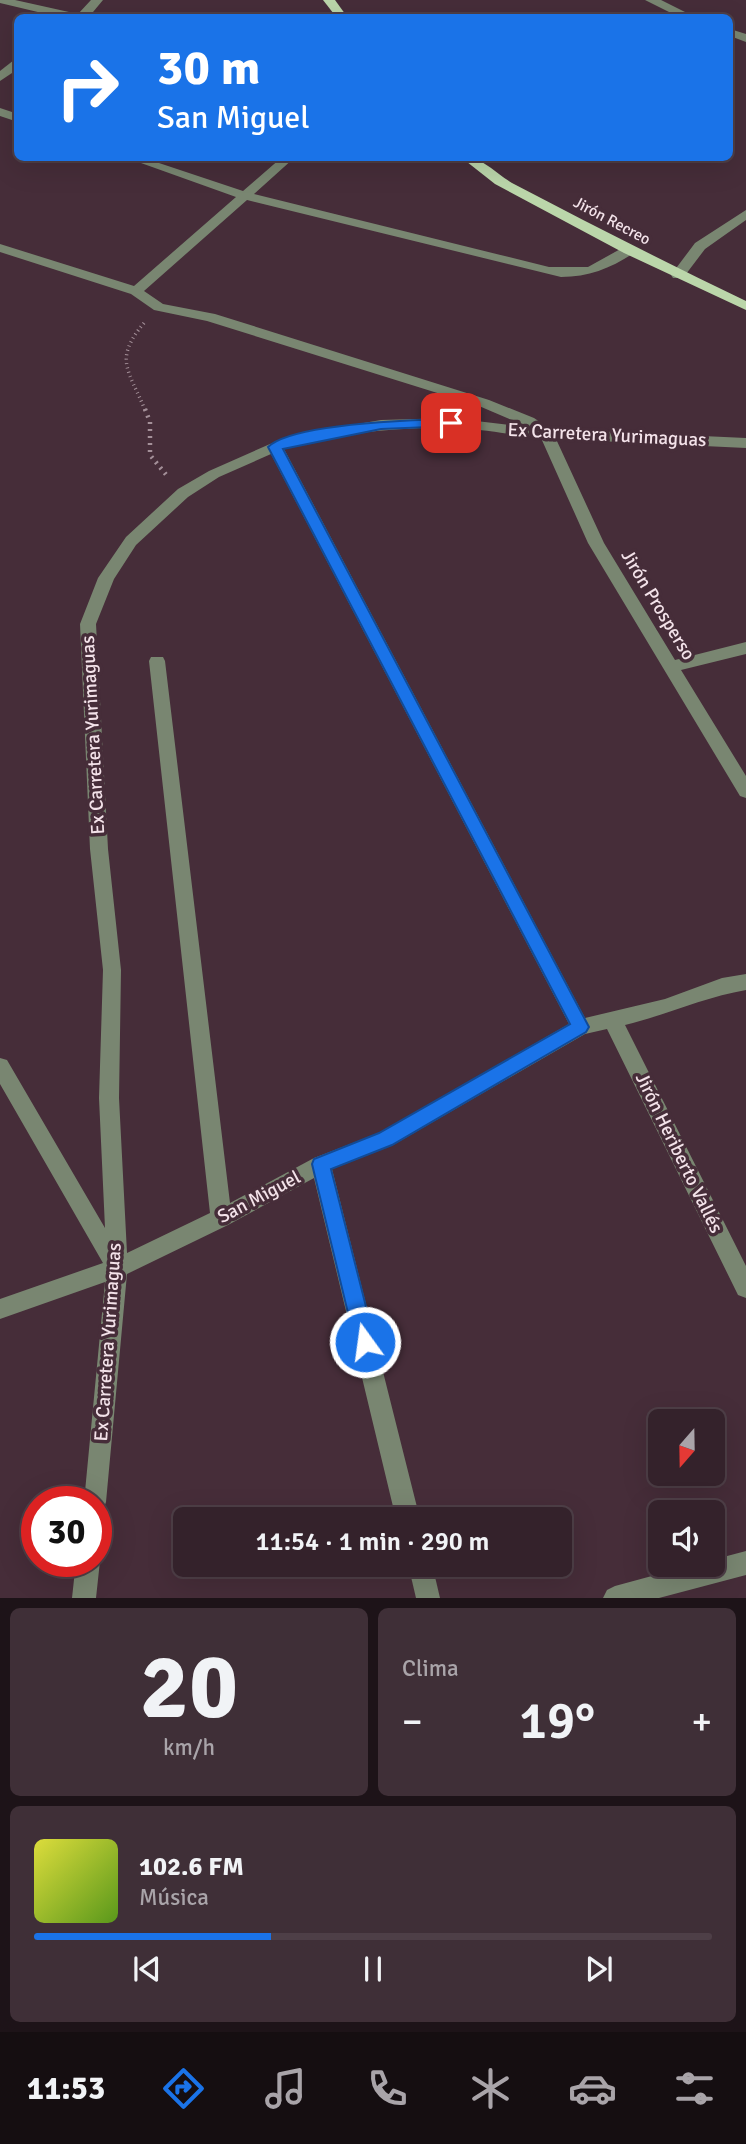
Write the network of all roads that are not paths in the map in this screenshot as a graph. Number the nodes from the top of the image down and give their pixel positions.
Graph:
1 (0, 0) edge
2 (97, 0) edge
3 (329, 0) edge
4 (652, 0) edge
5 (63, 14) edge
6 (85, 14) edge
7 (340, 14) edge
8 (683, 14) edge
9 (14, 66) edge
10 (0, 78) edge
11 (142, 161) edge
12 (285, 161) edge
13 (472, 161) edge
14 (246, 196) junction
15 (746, 214) edge
16 (0, 247) edge
17 (629, 250) junction
18 (678, 275) junction
19 (136, 291) junction
20 (746, 306) edge
21 (546, 434) junction
22 (746, 443) edge
23 (275, 447) junction
24 (746, 648) edge
25 (157, 661) dead end
26 (671, 667) junction
27 (746, 791) edge
28 (746, 982) edge
29 (612, 1019) junction
30 (580, 1027) junction
31 (0, 1066) edge
32 (321, 1164) junction
33 (221, 1218) junction
34 (117, 1268) junction
35 (746, 1288) edge
36 (0, 1309) edge
37 (97, 1486) edge
38 (405, 1507) edge
39 (746, 1563) edge
40 (86, 1577) edge
41 (423, 1577) edge
42 (84, 1598) edge
43 (428, 1598) edge
44 (615, 1598) edge

1 - 5 street
2 - 6 street
3 - 7 main road
4 - 8 street
9 - 10 street
11 - 14 street
12 - 14 street
13 - 17 main road, Jirón Recreo
14 - 17 street
14 - 19 street
15 - 18 street
16 - 19 street
17 - 18 main road, Jirón Recreo
18 - 20 main road, Jirón Recreo
19 - 21 street
21 - 22 street, Ex Carretera Yurimaguas
21 - 23 street, Ex Carretera Yurimaguas
21 - 26 street, Jirón Prosperso
23 - 30 street
23 - 34 street, Ex Carretera Yurimaguas
24 - 26 street
25 - 33 street
26 - 27 street, Jirón Prosperso
28 - 29 street, San Miguel
29 - 30 street, San Miguel
29 - 35 street, Jirón Heriberto Vallés
30 - 32 street, San Miguel
31 - 34 street
32 - 33 street, San Miguel
32 - 38 street
33 - 34 street, San Miguel
34 - 36 street, San Miguel
34 - 37 street, Ex Carretera Yurimaguas
39 - 44 street
40 - 42 street
41 - 43 street

